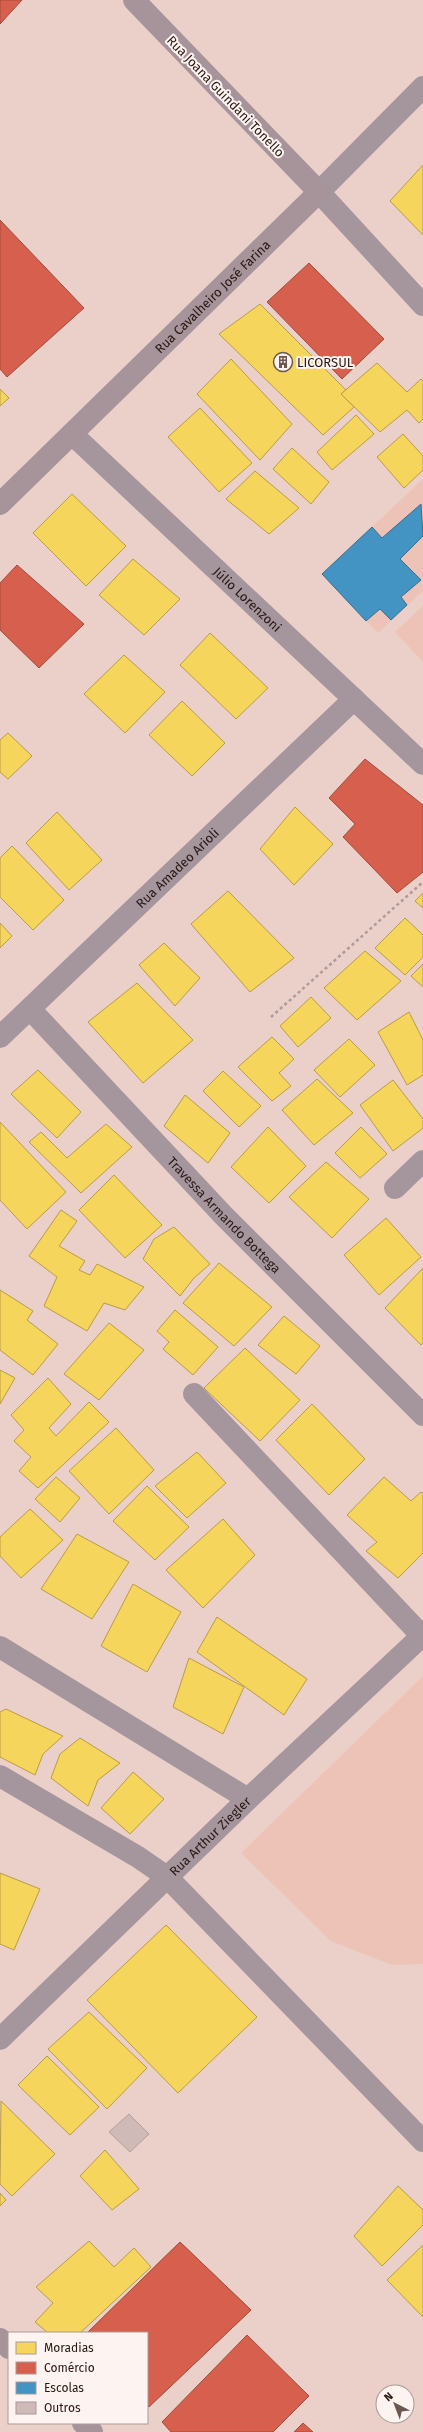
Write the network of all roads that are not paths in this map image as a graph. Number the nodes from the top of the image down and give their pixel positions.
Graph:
1 (134, 0) edge
2 (423, 87) edge
3 (319, 192) junction
4 (423, 305) edge
5 (72, 434) junction
6 (0, 504) edge
7 (354, 699) junction
8 (423, 764) edge
9 (30, 1009) junction
10 (0, 1037) edge
11 (423, 1161) edge
12 (394, 1188) dead end
13 (194, 1394) dead end
14 (423, 1415) edge
15 (422, 1636) edge
16 (0, 1647) edge
17 (0, 1776) edge
18 (248, 1799) junction
19 (167, 1877) junction
20 (0, 2039) edge
21 (423, 2141) edge
22 (0, 2339) edge
23 (8, 2347) edge
24 (84, 2424) edge
25 (92, 2432) edge

1 - 3 main road, Rua Joana Guindani Tonello
2 - 3 street, Rua Cavalheiro José Farina
3 - 4 street
3 - 5 main road, Rua Cavalheiro José Farina
5 - 6 main road, Rua Cavalheiro José Farina
5 - 7 street, Júlio Lorenzoni
7 - 8 street, Júlio Lorenzoni
7 - 9 street, Rua Amadeo Arioli
9 - 10 street, Rua Amadeo Arioli
9 - 14 street, Travessa Armando Bottega
11 - 12 street
13 - 15 street
15 - 18 street, Rua Arthur Ziegler
16 - 18 street
17 - 19 street
18 - 19 street, Rua Arthur Ziegler
19 - 20 street, Rua Arthur Ziegler
19 - 21 street
22 - 23 main road
24 - 25 main road

